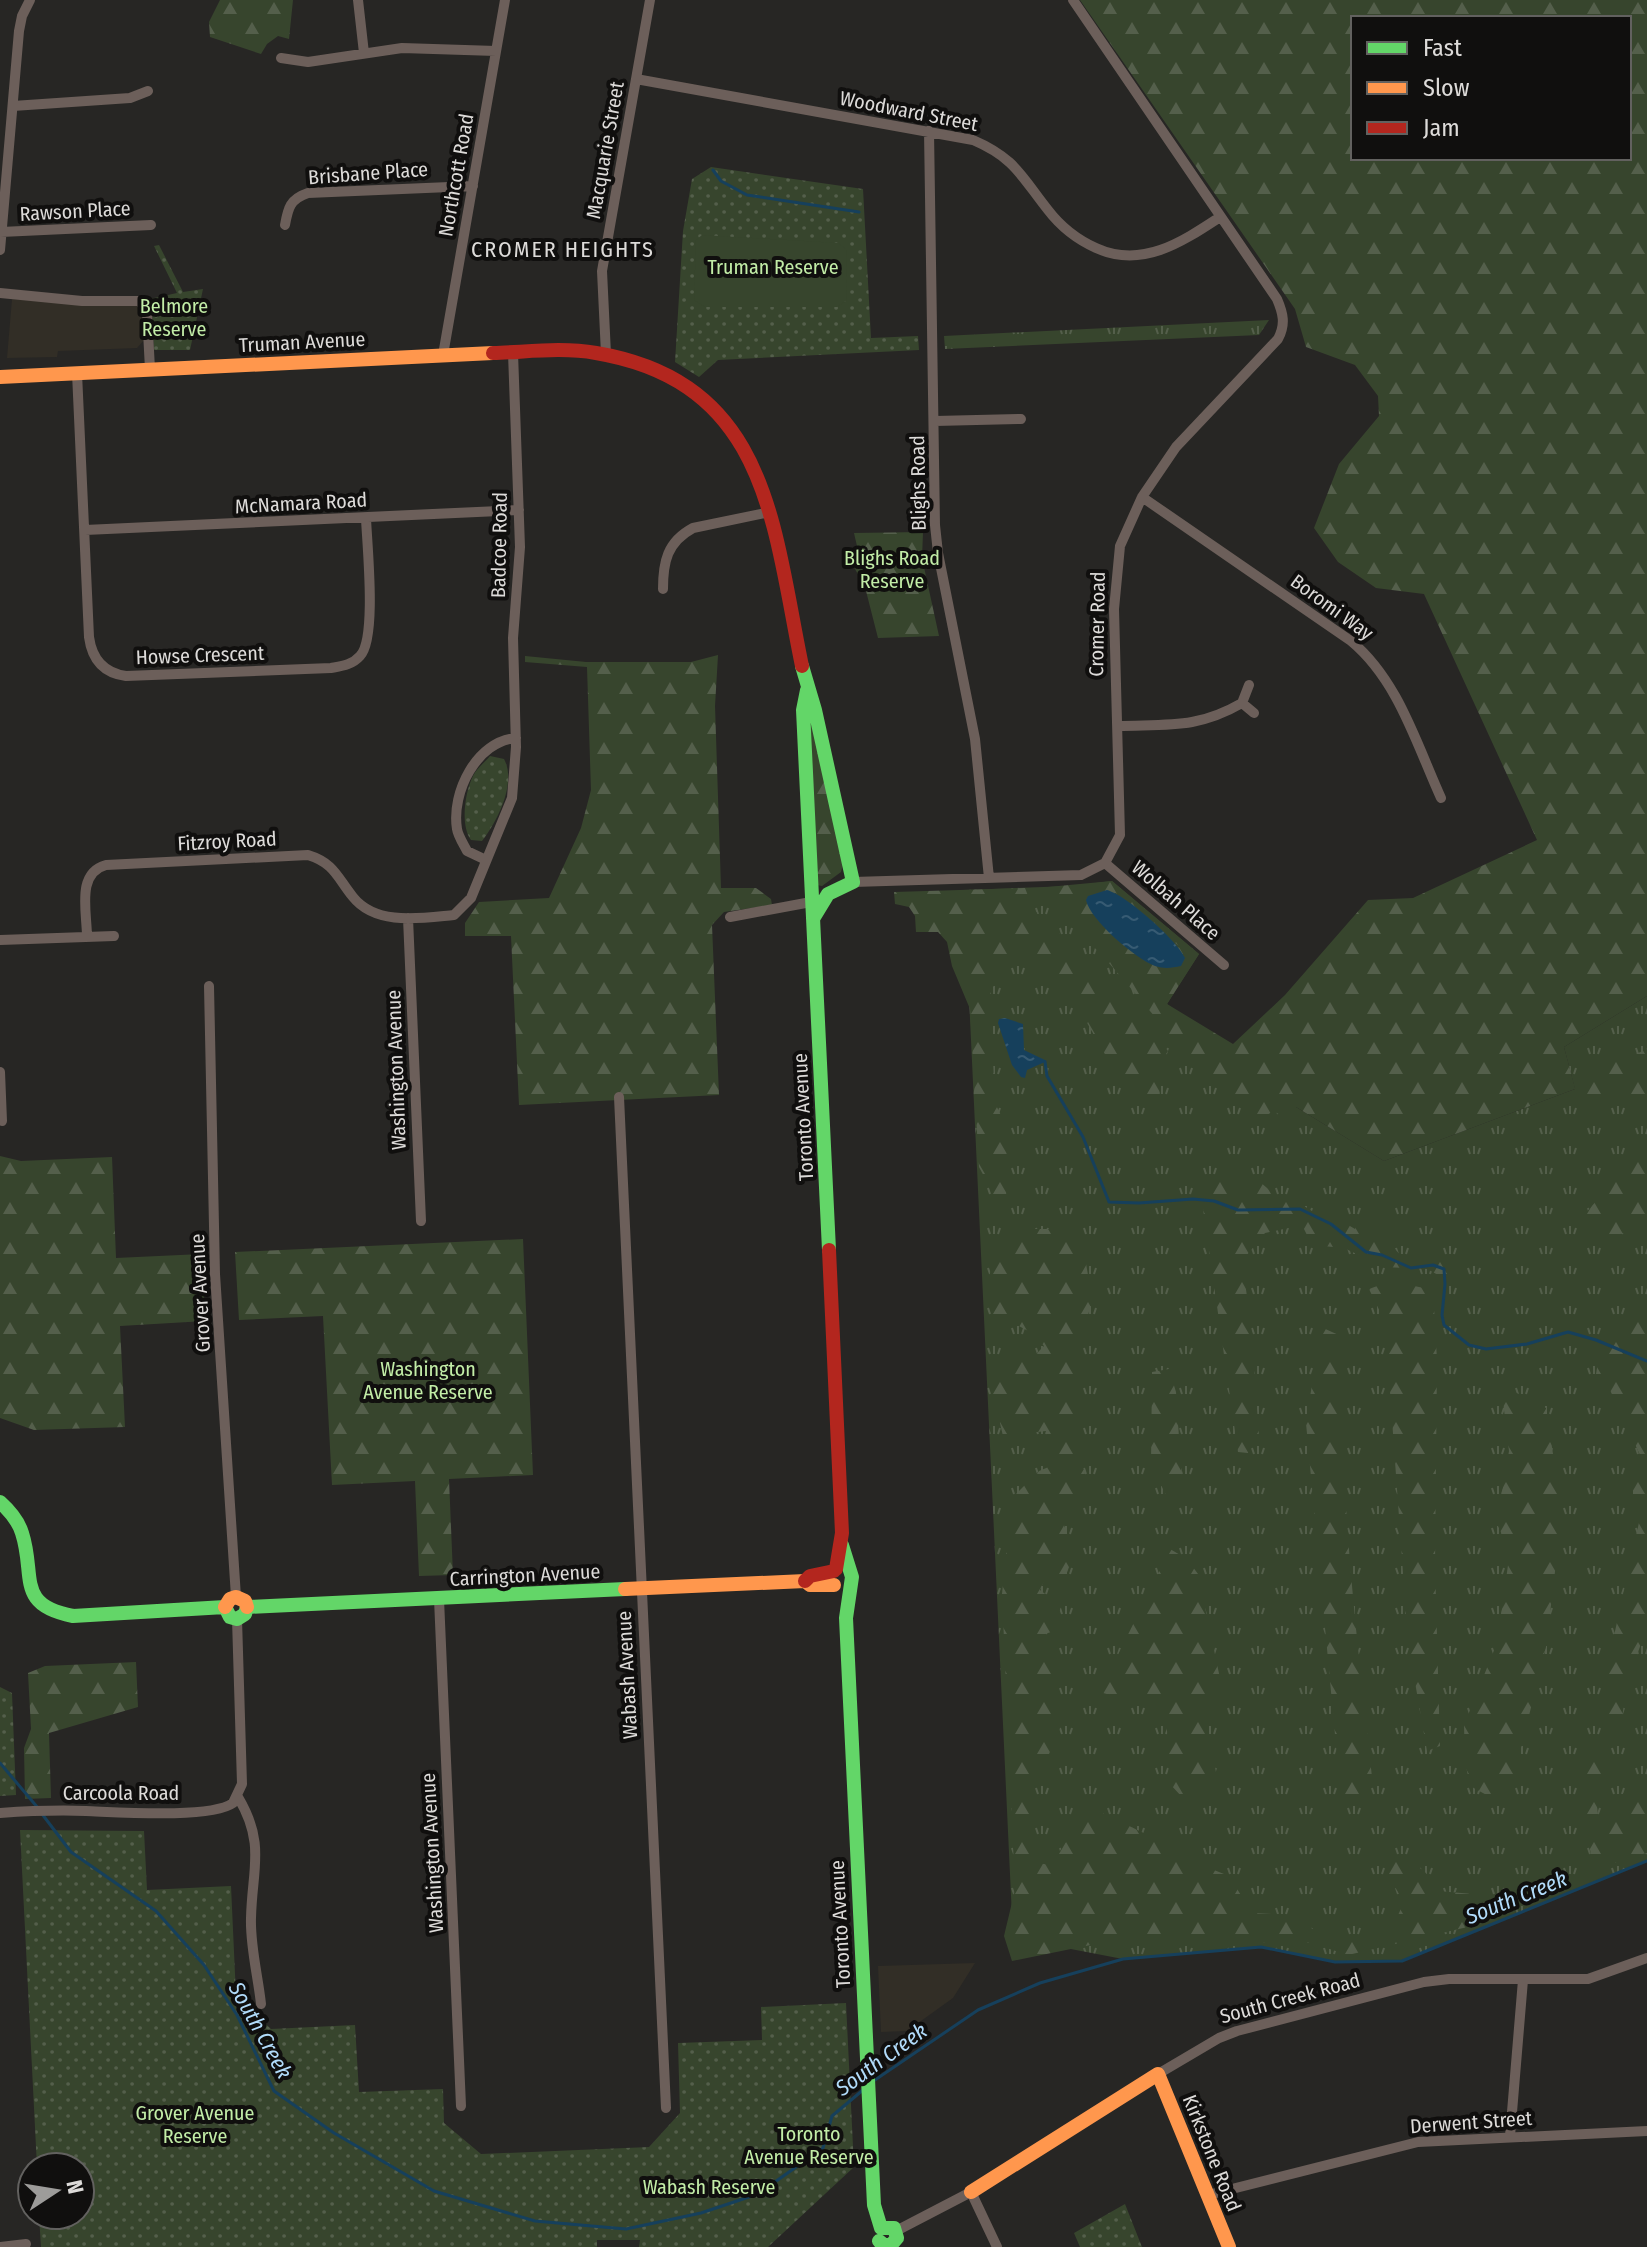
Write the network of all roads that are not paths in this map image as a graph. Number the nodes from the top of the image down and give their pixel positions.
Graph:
1 (30, 0) edge
2 (358, 0) edge
3 (505, 0) edge
4 (650, 0) edge
5 (1073, 0) edge
6 (496, 51) junction
7 (364, 53) junction
8 (281, 58) dead end
9 (636, 79) junction
10 (148, 91) dead end
11 (13, 106) junction
12 (929, 131) junction
13 (4, 146) edge
14 (473, 186) junction
15 (1220, 217) junction
16 (151, 225) dead end
17 (285, 225) dead end
18 (1, 232) edge
19 (0, 250) edge
20 (0, 293) edge
21 (513, 353) junction
22 (606, 354) junction
23 (443, 355) junction
24 (150, 369) junction
25 (77, 373) junction
26 (0, 377) edge
27 (1021, 419) dead end
28 (935, 421) junction
29 (1142, 497) junction
30 (519, 510) junction
31 (770, 512) junction
32 (366, 518) junction
33 (85, 530) junction
34 (663, 589) dead end
35 (1249, 685) dead end
36 (807, 689) junction
37 (1242, 703) junction
38 (1254, 713) dead end
39 (1118, 726) junction
40 (516, 738) junction
41 (1441, 798) dead end
42 (486, 860) junction
43 (1105, 863) junction
44 (989, 878) junction
45 (853, 882) junction
46 (812, 910) junction
47 (730, 917) dead end
48 (408, 918) junction
49 (114, 936) dead end
50 (87, 937) junction
51 (0, 940) edge
52 (1224, 965) dead end
53 (209, 986) dead end
54 (0, 1072) edge
55 (619, 1097) dead end
56 (2, 1121) dead end
57 (421, 1221) dead end
58 (0, 1502) edge
59 (840, 1578) junction
60 (641, 1589) junction
61 (439, 1599) junction
62 (236, 1608) junction
63 (238, 1797) junction
64 (0, 1813) edge
65 (1647, 1958) edge
66 (1523, 1980) junction
67 (261, 2004) dead end
68 (1158, 2074) junction
69 (461, 2106) dead end
70 (666, 2108) dead end
71 (1647, 2131) edge
72 (1510, 2136) junction
73 (971, 2192) junction
74 (1208, 2195) junction
75 (882, 2237) edge
76 (26, 2244) dead end
77 (0, 2247) edge
78 (997, 2247) edge
79 (1229, 2247) edge

1 - 11 street
2 - 7 street
3 - 6 street, Northcott Road
4 - 9 street, Macquarie Street
5 - 15 street, Cromer Road
6 - 7 street
6 - 14 street, Northcott Road
7 - 8 street
9 - 12 street, Woodward Street
9 - 22 street, Macquarie Street
10 - 11 street
11 - 13 street
12 - 15 street, Woodward Street
12 - 28 street, Blighs Road
13 - 18 street
14 - 17 street, Brisbane Place
14 - 23 street, Northcott Road
15 - 29 street, Cromer Road
16 - 18 street, Rawson Place
18 - 19 street
20 - 24 street
21 - 22 street, Truman Avenue
21 - 23 street, Truman Avenue
21 - 30 street, Badcoe Road
22 - 31 street, Toronto Avenue
23 - 24 street, Truman Avenue
24 - 25 street, Truman Avenue
25 - 26 street, Truman Avenue
25 - 33 street, Howse Crescent
27 - 28 street
28 - 44 street, Blighs Road
29 - 39 street, Cromer Road
29 - 41 street, Boromi Way
30 - 32 street, McNamara Road
30 - 40 street, Badcoe Road
31 - 34 street
31 - 36 street, Toronto Avenue
32 - 33 street, McNamara Road
32 - 33 street, Howse Crescent
35 - 37 street
36 - 45 street, Toronto Avenue
36 - 46 street, Toronto Avenue
37 - 38 street
37 - 39 street
39 - 43 street, Cromer Road
40 - 42 street, Badcoe Road
40 - 42 street
42 - 48 street, Badcoe Road
43 - 44 street
43 - 52 street, Wolbah Place
44 - 45 street
45 - 46 street
46 - 47 street
46 - 59 street, Toronto Avenue
48 - 50 street, Fitzroy Road
48 - 57 street, Washington Avenue
49 - 50 street
50 - 51 street
53 - 62 street, Grover Avenue
54 - 56 street
55 - 60 street, Wabash Avenue
58 - 62 street, Carrington Avenue
59 - 60 street, Carrington Avenue
59 - 75 street, Toronto Avenue
60 - 61 street, Carrington Avenue
60 - 70 street, Wabash Avenue
61 - 62 street, Carrington Avenue
61 - 69 street, Washington Avenue
62 - 63 street, Grover Avenue
63 - 64 street, Carcoola Road
63 - 67 street, Grover Avenue
65 - 66 street, South Creek Road
66 - 68 street, South Creek Road
66 - 72 street
68 - 73 street, South Creek Road
68 - 74 street, Kirkstone Road
71 - 72 street, Derwent Street
72 - 74 street, Derwent Street
73 - 75 street, South Creek Road
73 - 78 street
74 - 79 street, Kirkstone Road
76 - 77 street

